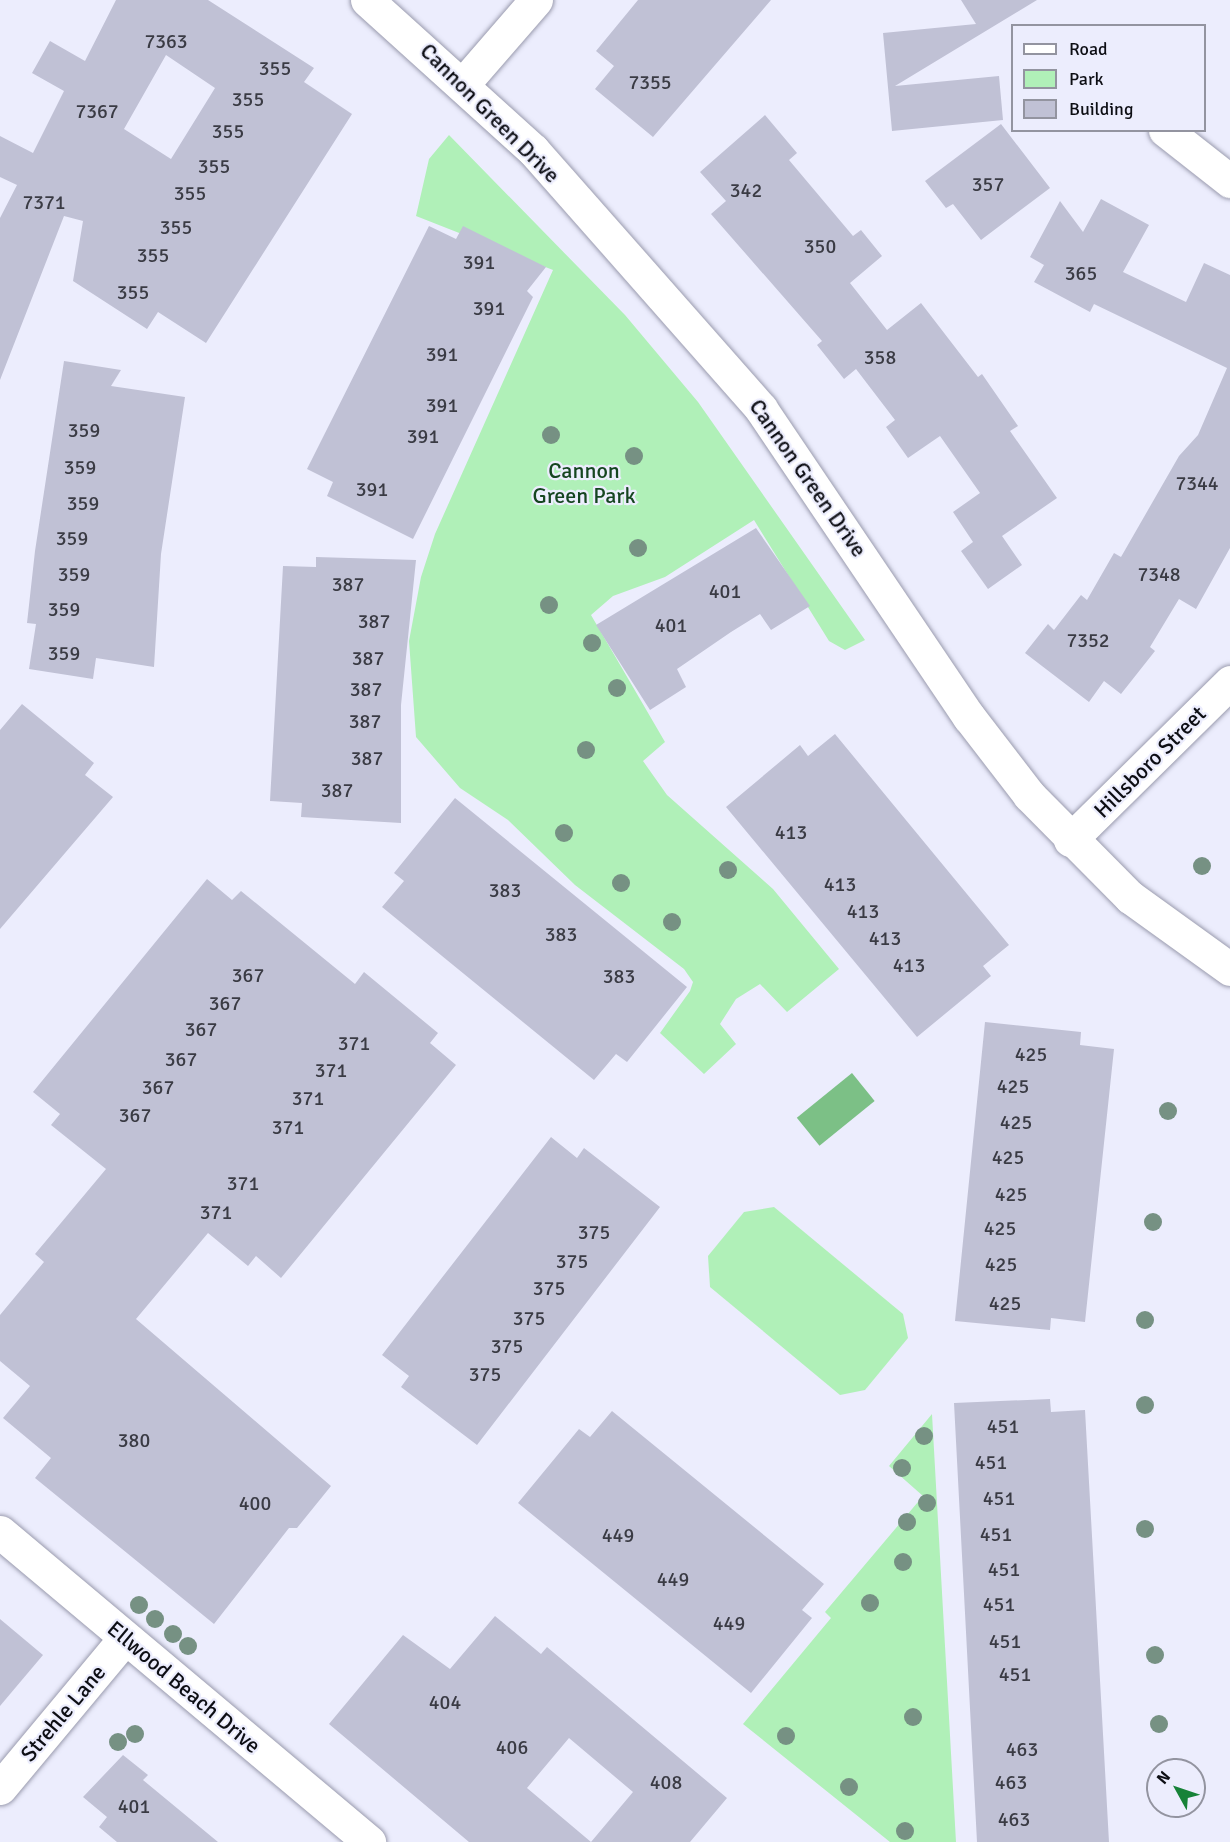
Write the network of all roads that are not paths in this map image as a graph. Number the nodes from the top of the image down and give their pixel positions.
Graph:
1 (367, 0) edge
2 (536, 0) edge
3 (464, 83) junction
4 (1168, 132) edge
5 (1230, 181) edge
6 (1230, 682) edge
7 (1070, 840) junction
8 (1230, 969) edge
9 (0, 1532) edge
10 (125, 1638) junction
11 (0, 1788) edge
12 (369, 1842) edge

1 - 3 street, Cannon Green Drive
2 - 3 street
3 - 7 street, Cannon Green Drive
4 - 5 street
6 - 7 street, Hillsboro Street
7 - 8 street, Cannon Green Drive
9 - 10 street, Ellwood Beach Drive
10 - 11 street, Strehle Lane
10 - 12 street, Ellwood Beach Drive

